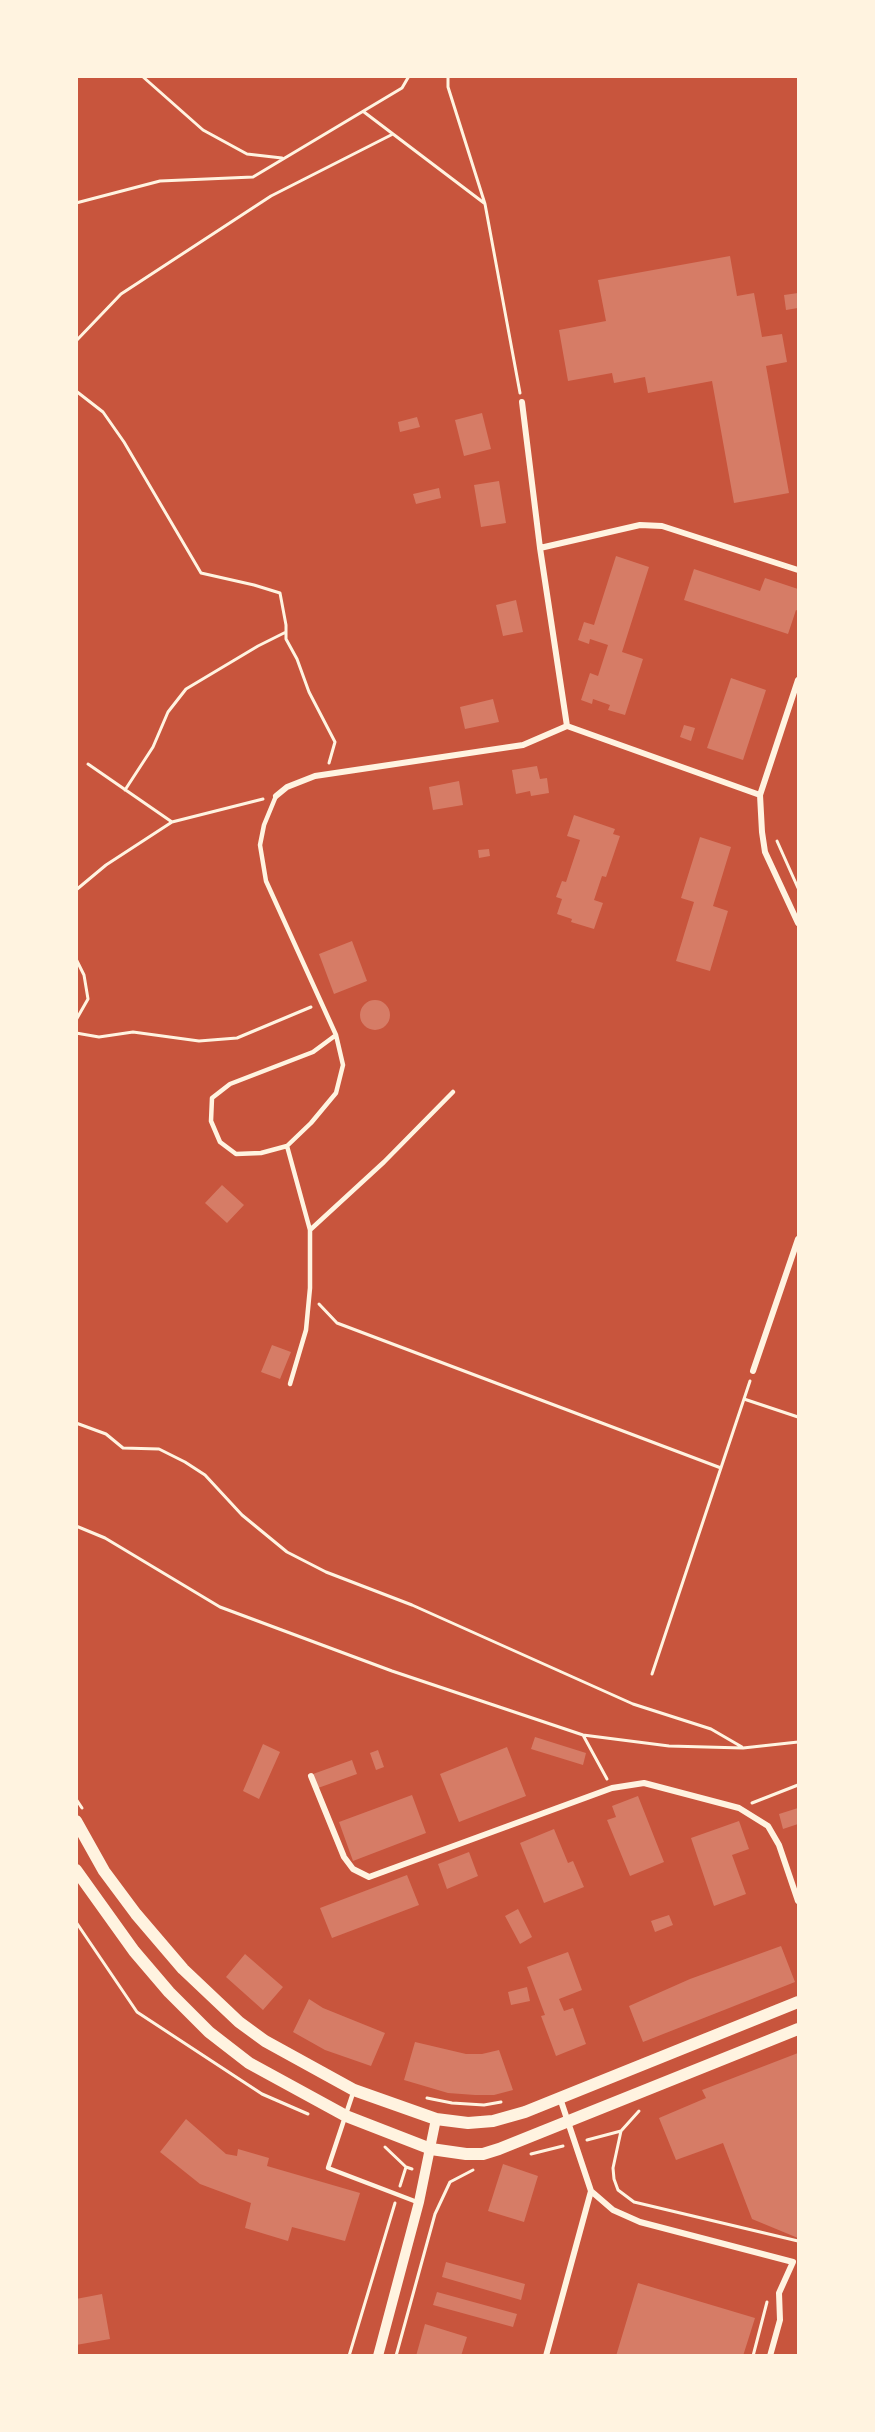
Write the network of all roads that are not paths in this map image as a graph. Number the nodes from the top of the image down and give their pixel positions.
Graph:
1 (522, 402) road end
2 (540, 548) junction
3 (798, 570) edge
4 (798, 680) edge
5 (567, 726) junction
6 (760, 795) junction
7 (276, 796) joint
8 (798, 923) edge
9 (336, 1035) junction
10 (453, 1092) dead end
11 (287, 1146) junction
12 (310, 1230) junction
13 (798, 1239) edge
14 (753, 1371) road end
15 (290, 1384) dead end
16 (310, 1776) dead end
17 (82, 1819) edge
18 (76, 1870) edge
19 (798, 1901) edge
20 (798, 2002) edge
21 (798, 2029) edge
22 (354, 2090) junction
23 (560, 2098) junction
24 (346, 2116) junction
25 (436, 2119) junction
26 (568, 2122) junction
27 (431, 2149) junction
28 (591, 2191) junction
29 (419, 2202) junction
30 (378, 2355) edge
31 (546, 2355) edge
32 (770, 2355) edge

1 - 2 street
2 - 3 street
2 - 5 street
4 - 6 street
5 - 6 street
5 - 7 street
6 - 8 street
7 - 9 lane
9 - 11 lane
9 - 11 lane
10 - 12 lane
11 - 12 lane
12 - 15 lane
13 - 14 street
16 - 19 street
17 - 22 main road
18 - 24 main road
20 - 23 main road
21 - 26 main road
22 - 24 lane
22 - 25 main road
23 - 25 main road
23 - 26 street
24 - 27 main road
24 - 29 lane
25 - 27 street
26 - 27 main road
26 - 28 street
27 - 29 street
28 - 31 street
28 - 32 street
29 - 30 street

